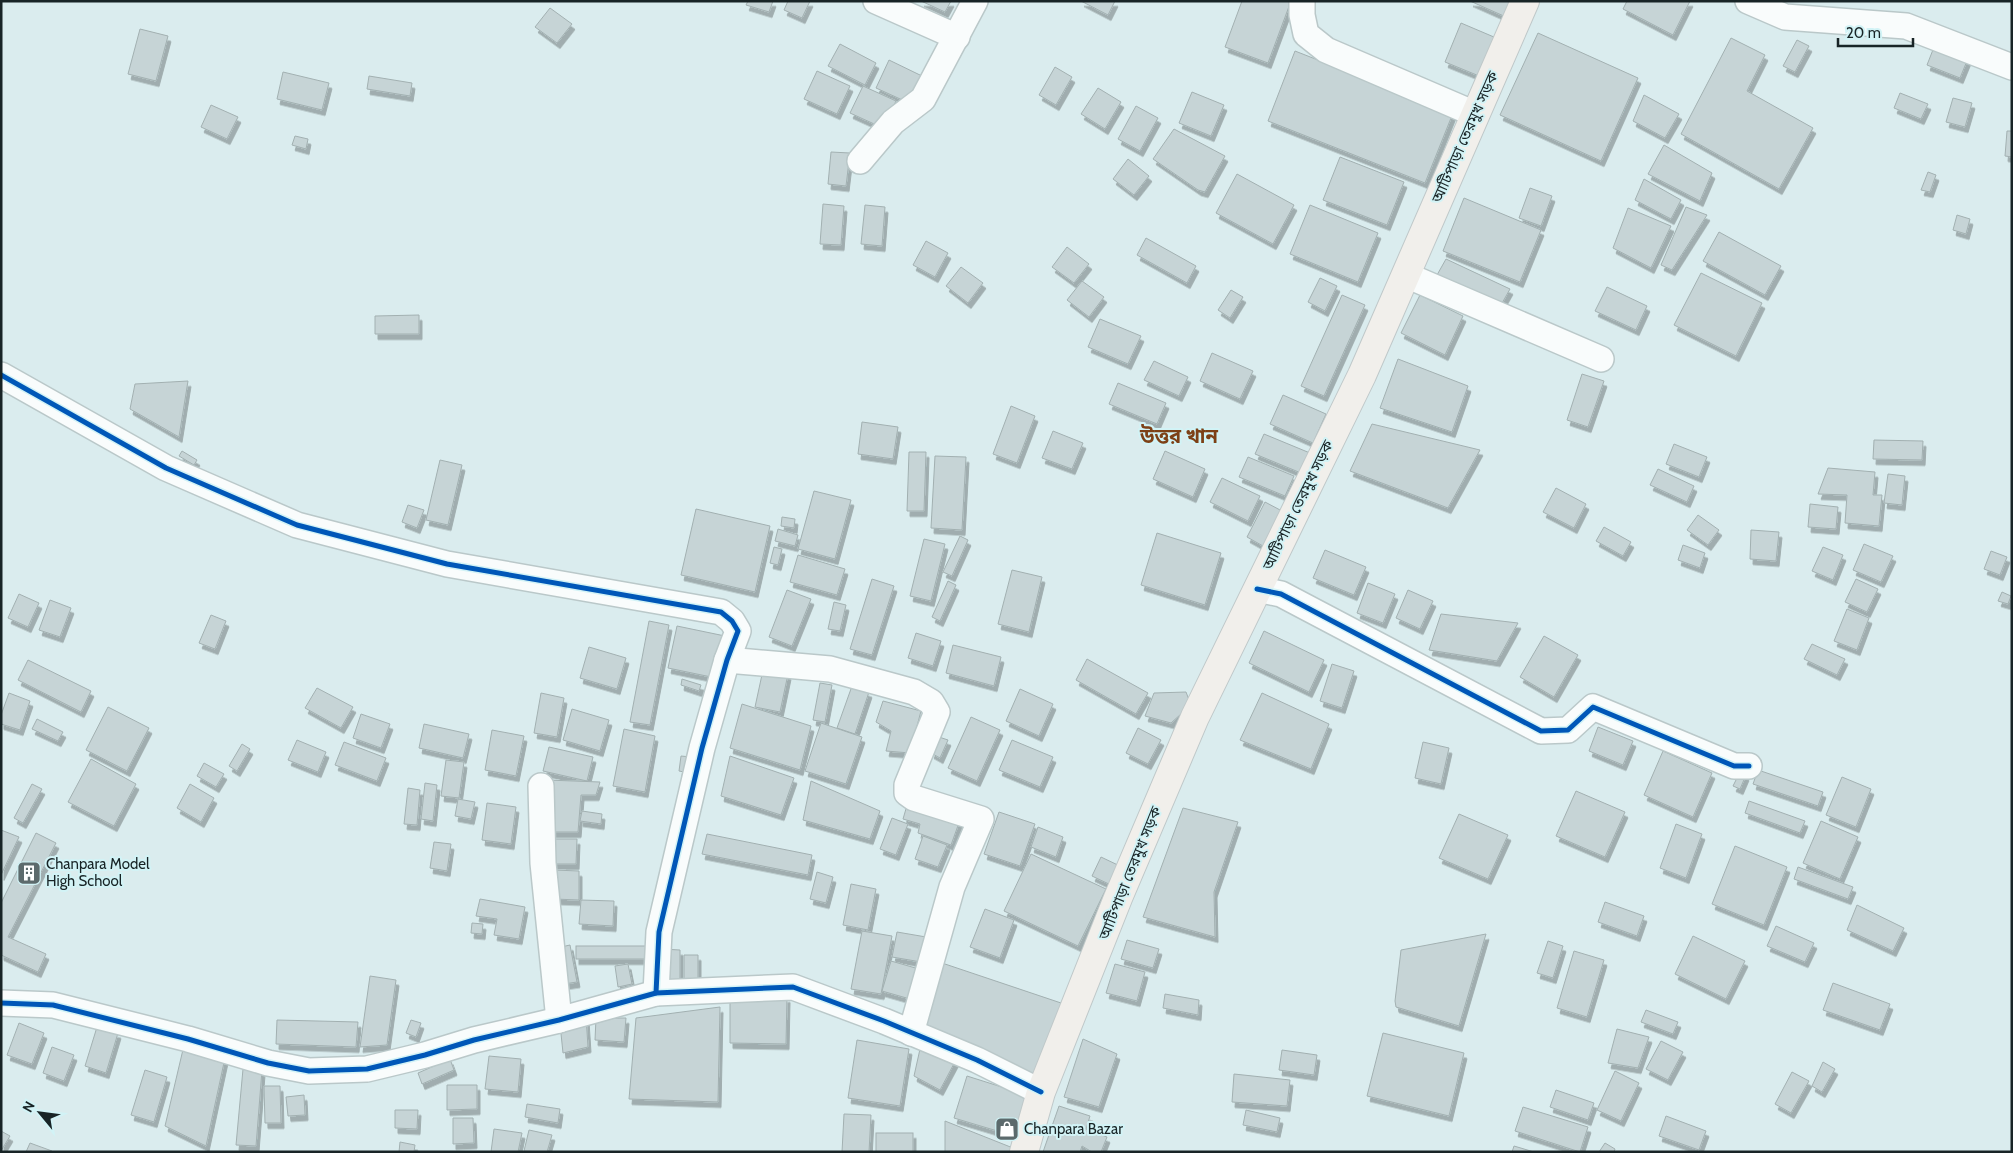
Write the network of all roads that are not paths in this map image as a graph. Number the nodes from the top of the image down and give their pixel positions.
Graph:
1 (876, 1) edge
2 (975, 1) edge
3 (1302, 1) edge
4 (1525, 1) edge
5 (1748, 1) edge
6 (958, 37) junction
7 (2012, 67) edge
8 (1475, 114) junction
9 (860, 161) dead end
10 (1406, 275) junction
11 (1601, 359) dead end
12 (1, 376) edge
13 (1257, 589) junction
14 (727, 660) junction
15 (1749, 766) dead end
16 (541, 786) dead end
17 (656, 993) junction
18 (1, 1003) edge
19 (559, 1020) junction
20 (911, 1034) junction
21 (1042, 1092) junction
22 (1024, 1152) edge

1 - 6 street
2 - 6 street
3 - 8 street
4 - 8 main road, আটিপাড়া তেরমুখ সড়ক
5 - 7 street
6 - 9 street
8 - 10 main road, আটিপাড়া তেরমুখ সড়ক
10 - 11 street
10 - 13 main road, আটিপাড়া তেরমুখ সড়ক
12 - 14 street
13 - 15 street
13 - 21 main road, আটিপাড়া তেরমুখ সড়ক
14 - 17 street
14 - 20 street
16 - 19 street
17 - 19 street
17 - 20 street
18 - 19 street
20 - 21 street
21 - 22 main road, আটিপাড়া তেরমুখ সড়ক

